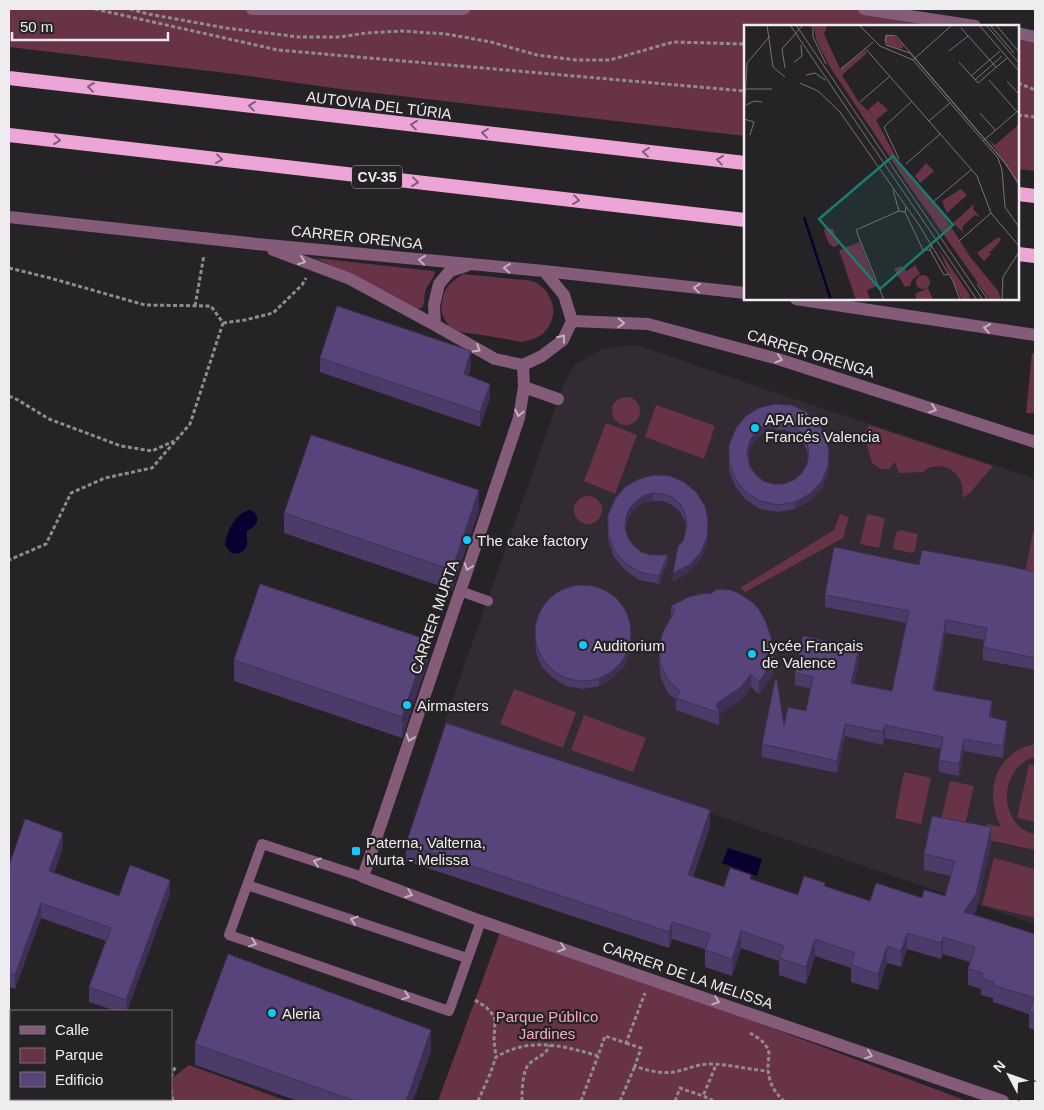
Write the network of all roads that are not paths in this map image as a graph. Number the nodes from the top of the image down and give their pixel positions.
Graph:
1 (252, 9) edge
2 (464, 9) edge
3 (864, 9) edge
4 (968, 25) edge
5 (1019, 33) edge
6 (1035, 37) edge
7 (9, 78) edge
8 (9, 135) edge
9 (744, 163) edge
10 (1019, 194) edge
11 (1035, 196) edge
12 (9, 217) edge
13 (744, 220) edge
14 (257, 244) junction
15 (1019, 254) edge
16 (1035, 256) edge
17 (470, 265) junction
18 (544, 271) junction
19 (744, 293) edge
20 (803, 300) edge
21 (572, 320) junction
22 (435, 324) junction
23 (1035, 335) edge
24 (523, 365) junction
25 (524, 387) junction
26 (558, 400) dead end
27 (1035, 442) edge
28 (460, 591) junction
29 (488, 601) dead end
30 (363, 877) junction
31 (247, 885) junction
32 (481, 920) junction
33 (467, 958) junction
34 (1003, 1101) edge

1 - 2 street
3 - 4 street
5 - 6 street
9 -> 7 highway, AUTOVIA DEL TÚRIA
8 -> 13 highway, CV-35
10 - 11 highway
12 - 14 street
17 -> 14 street, CARRER ORENGA
14 -> 22 street, CARRER ORENGA
15 - 16 highway
18 -> 17 street, CARRER ORENGA
17 - 22 street
19 -> 18 street, CARRER ORENGA
18 - 21 street
23 -> 20 street
24 -> 21 street
21 -> 27 street, CARRER ORENGA
22 -> 24 street, CARRER ORENGA
24 - 25 street, CARRER MURTA
25 - 26 street
25 -> 28 street, CARRER MURTA
28 - 29 lane
28 -> 30 street, CARRER MURTA
30 -> 31 lane
30 -> 32 street, CARRER DE LA MELISSA
33 -> 31 lane
31 -> 33 lane
32 - 33 lane
32 -> 34 street, CARRER DE LA MELISSA

